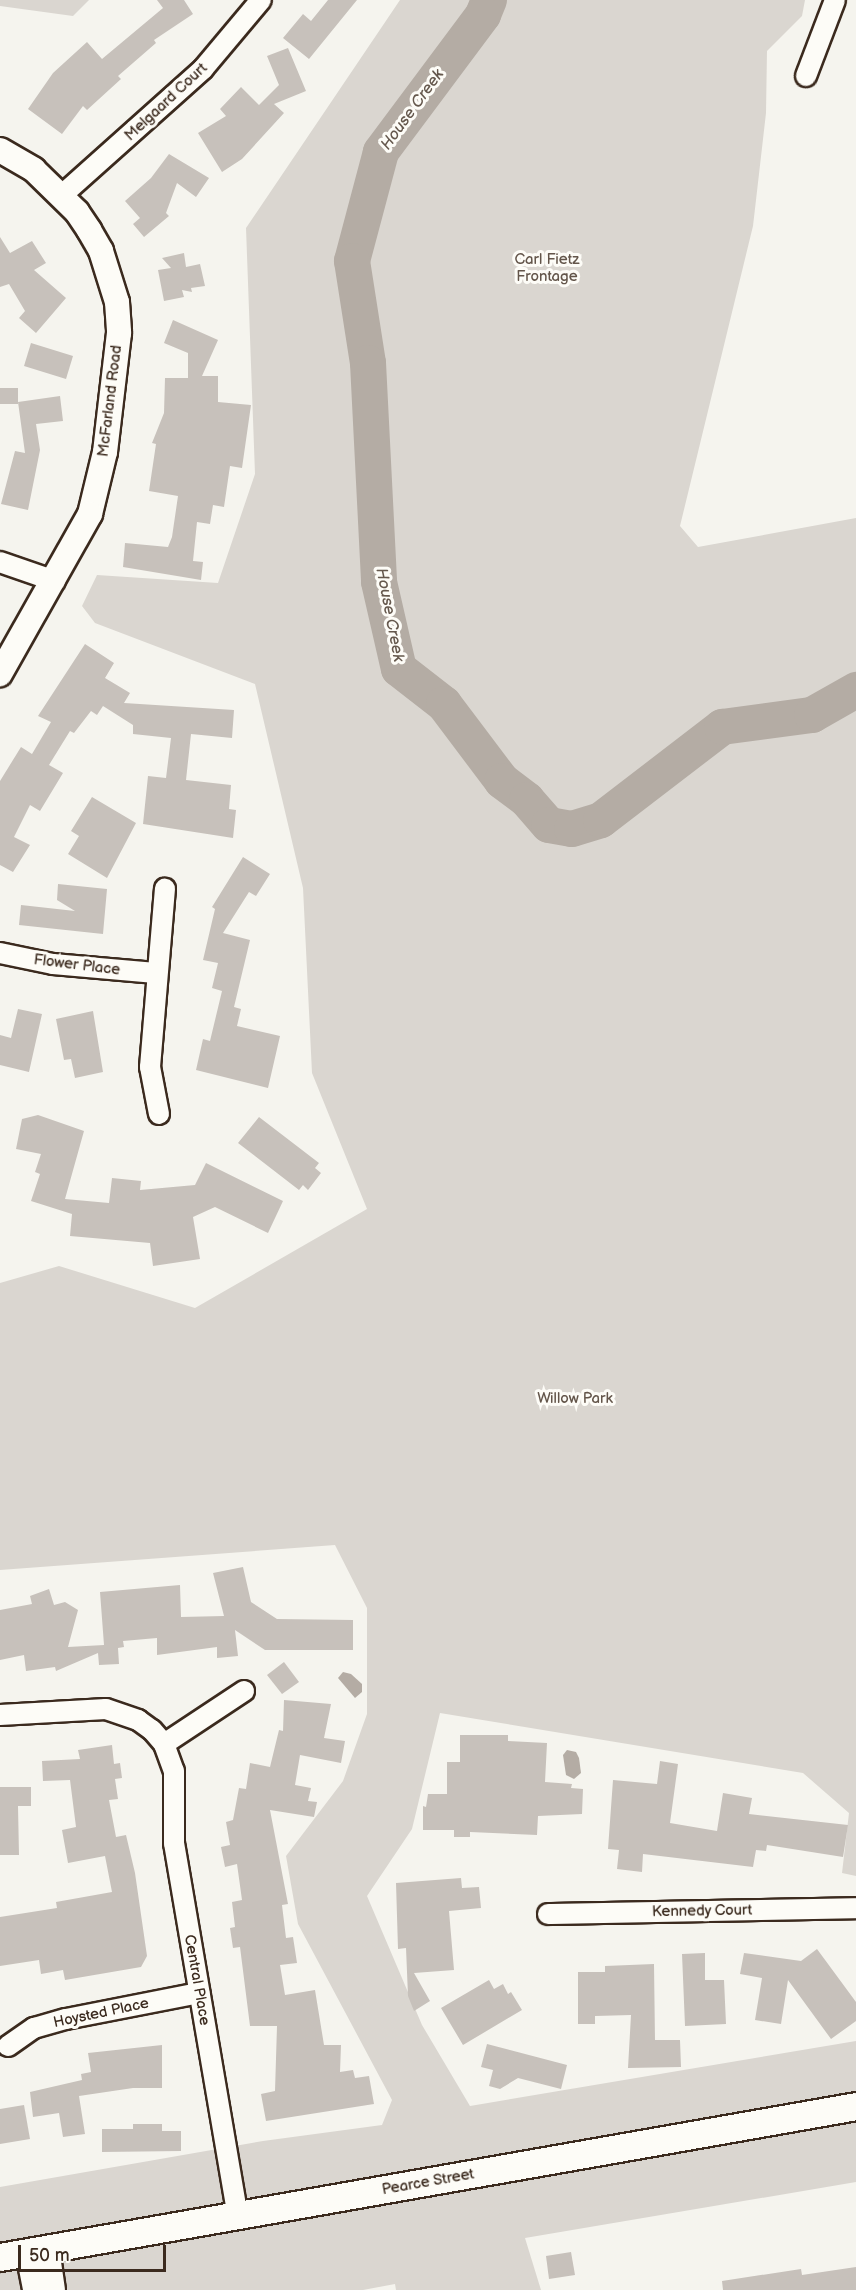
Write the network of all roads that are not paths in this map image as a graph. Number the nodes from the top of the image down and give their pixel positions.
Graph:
1 (261, 0) edge
2 (835, 0) edge
3 (807, 76) dead end
4 (0, 150) edge
5 (61, 196) junction
6 (0, 562) edge
7 (55, 581) junction
8 (0, 674) edge
9 (165, 889) dead end
10 (0, 953) edge
11 (156, 973) junction
12 (159, 1114) dead end
13 (244, 1691) dead end
14 (0, 1715) edge
15 (164, 1744) junction
16 (856, 1908) edge
17 (548, 1914) dead end
18 (199, 1993) junction
19 (8, 2046) dead end
20 (856, 2106) edge
21 (238, 2216) junction
22 (38, 2251) junction
23 (0, 2257) edge
24 (35, 2290) edge
25 (53, 2290) edge

1 - 5 street, Melgaard Court
2 - 3 street
4 - 5 street, McFarland Road
5 - 7 street, McFarland Road
6 - 7 street
7 - 8 street, McFarland Road
9 - 11 street
10 - 11 street, Flower Place
11 - 12 street
13 - 15 street
14 - 15 street, Central Place
15 - 18 street, Central Place
16 - 17 street, Kennedy Court
18 - 19 street, Hoysted Place
18 - 21 street, Central Place
20 - 21 main road, Pearce Street
21 - 22 main road, Pearce Street
22 - 23 main road, Pearce Street
22 - 24 street
22 - 25 street

